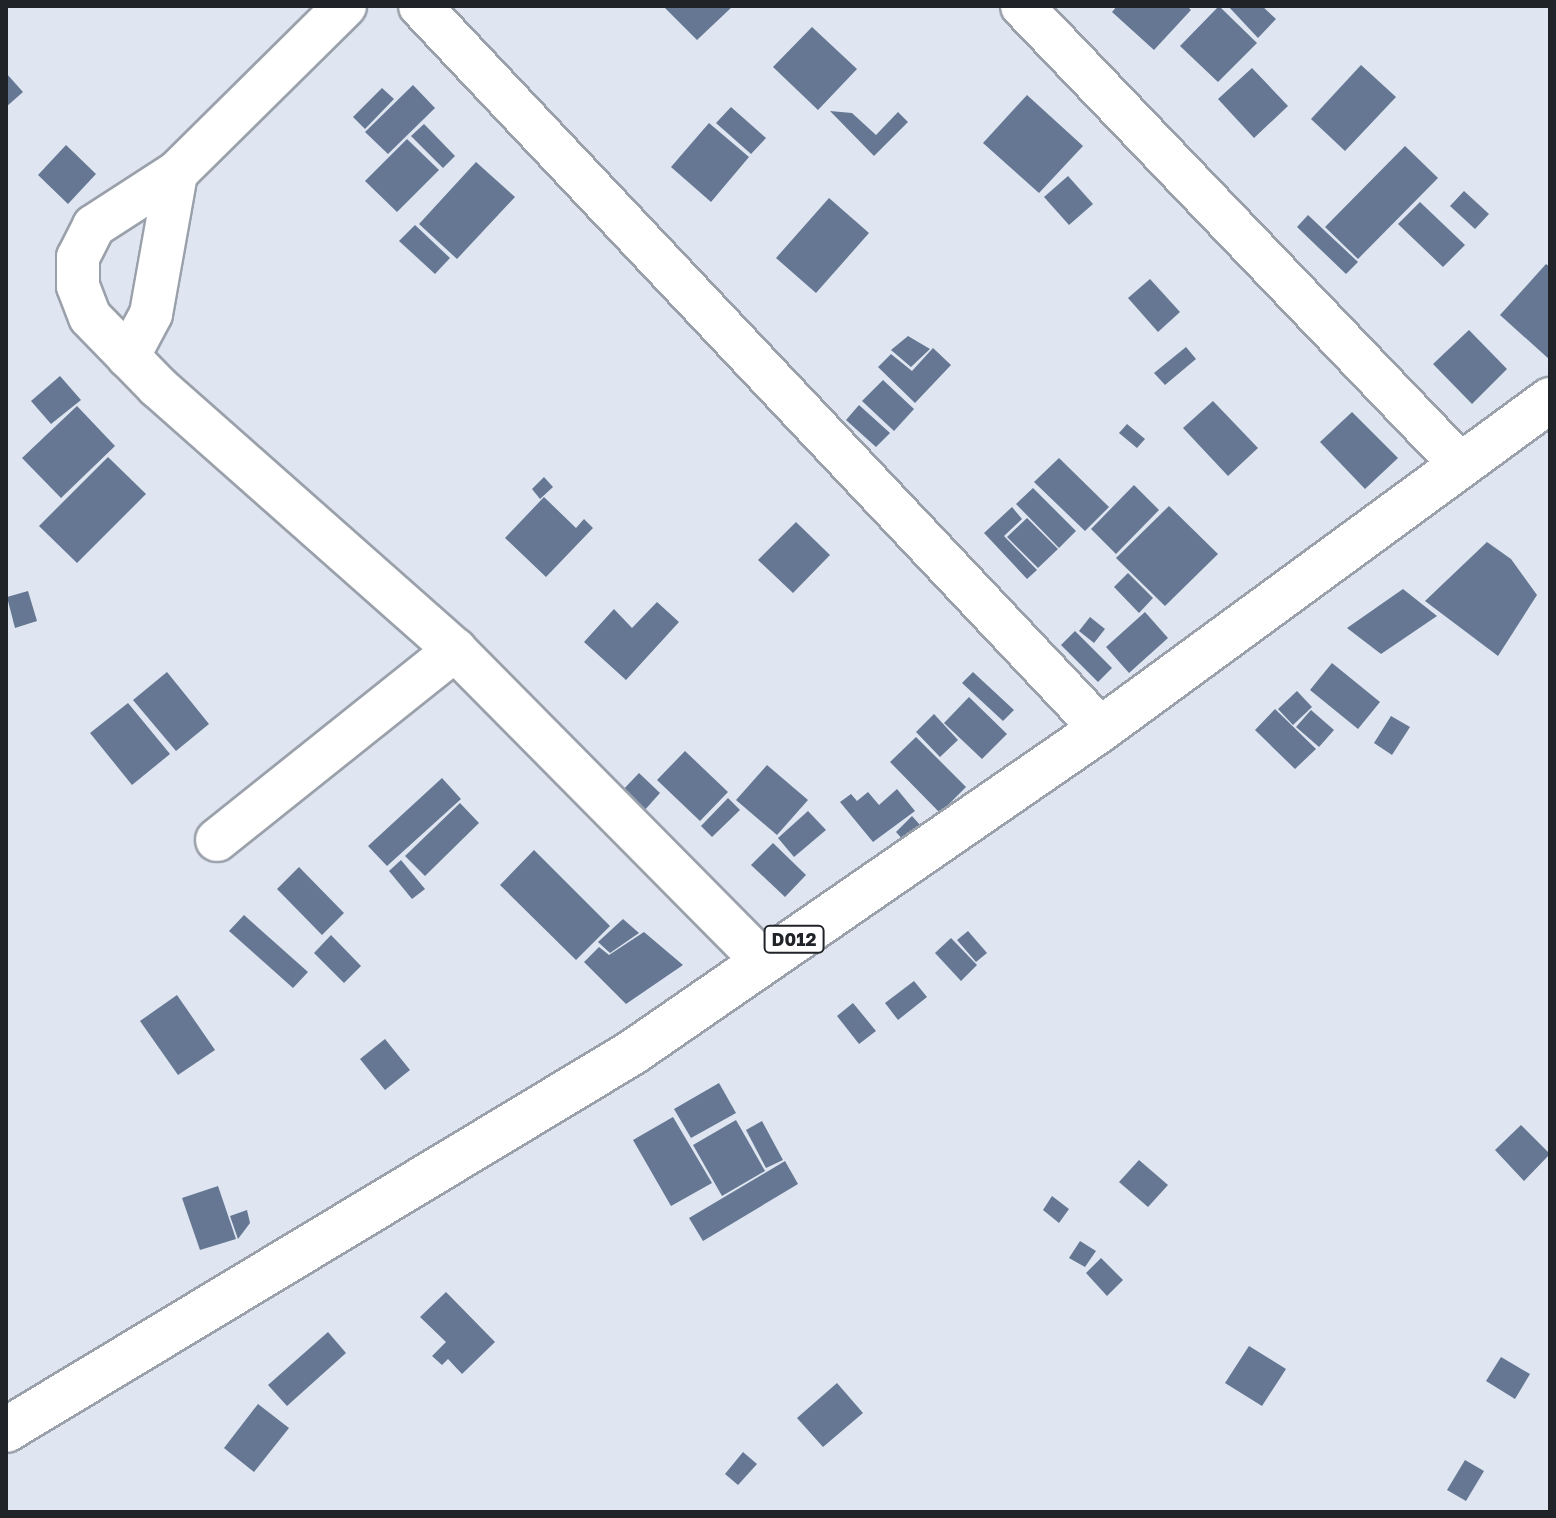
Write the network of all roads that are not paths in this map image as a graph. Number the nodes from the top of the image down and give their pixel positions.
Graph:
1 (345, 6) edge
2 (420, 6) edge
3 (1022, 6) edge
4 (176, 173) junction
5 (128, 357) junction
6 (1550, 400) edge
7 (1461, 465) junction
8 (455, 650) junction
9 (1101, 729) junction
10 (217, 840) dead end
11 (763, 961) junction
12 (6, 1430) edge

1 - 4 street
2 - 9 street
3 - 7 street
4 - 5 street
4 - 5 street
5 - 8 street
6 - 7 main road, D012
7 - 9 main road, D012
8 - 10 street
8 - 11 street
9 - 11 main road, D012
11 - 12 main road, D012

